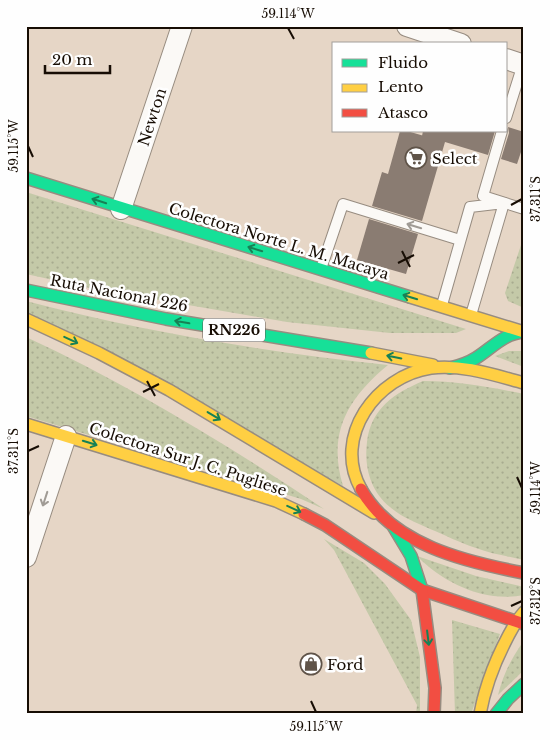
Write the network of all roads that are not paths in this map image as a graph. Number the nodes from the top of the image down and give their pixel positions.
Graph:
1 (182, 26) edge
2 (408, 26) edge
3 (455, 42) edge
4 (518, 62) edge
5 (508, 109) edge
6 (502, 132) edge
7 (26, 178) edge
8 (504, 203) junction
9 (122, 208) junction
10 (524, 209) edge
11 (460, 240) junction
12 (321, 270) junction
13 (26, 290) edge
14 (441, 307) junction
15 (470, 316) junction
16 (26, 320) edge
17 (524, 332) edge
18 (446, 368) junction
19 (524, 383) edge
20 (26, 424) edge
21 (66, 436) junction
22 (389, 522) junction
23 (26, 557) edge
24 (524, 573) edge
25 (422, 590) junction
26 (524, 612) edge
27 (520, 623) edge
28 (524, 684) edge
29 (434, 714) edge
30 (480, 714) edge
31 (496, 714) edge

1 - 9 street, Newton
2 - 3 street
4 - 5 lane
6 - 8 lane
9 -> 7 main road, Colectora Norte L. M. Macaya
8 - 10 lane
8 - 11 lane
8 - 15 lane
12 -> 9 main road, Colectora Norte L. M. Macaya
11 -> 12 lane
11 - 14 lane
14 -> 12 main road, Colectora Norte L. M. Macaya
18 -> 13 main road, Ruta Nacional 226 / RN226
14 - 15 main road, Colectora Norte L. M. Macaya
15 - 17 main road, Colectora Norte L. M. Macaya
16 -> 22 main road, Ruta Nacional 226 / RN226
17 - 18 main road
18 - 19 main road, Ruta Nacional 226 / RN226
18 - 22 main road, Ruta Nacional 226 / RN226
20 - 21 main road, Colectora Sur J. C. Pugliese
21 -> 23 street
21 -> 25 main road, Colectora Sur J. C. Pugliese
22 - 24 main road, Ruta Nacional 226 / RN226
22 - 25 main road
25 - 27 main road, Colectora Sur J. C. Pugliese
25 -> 29 main road
26 - 27 main road
27 - 30 main road
28 - 31 main road

